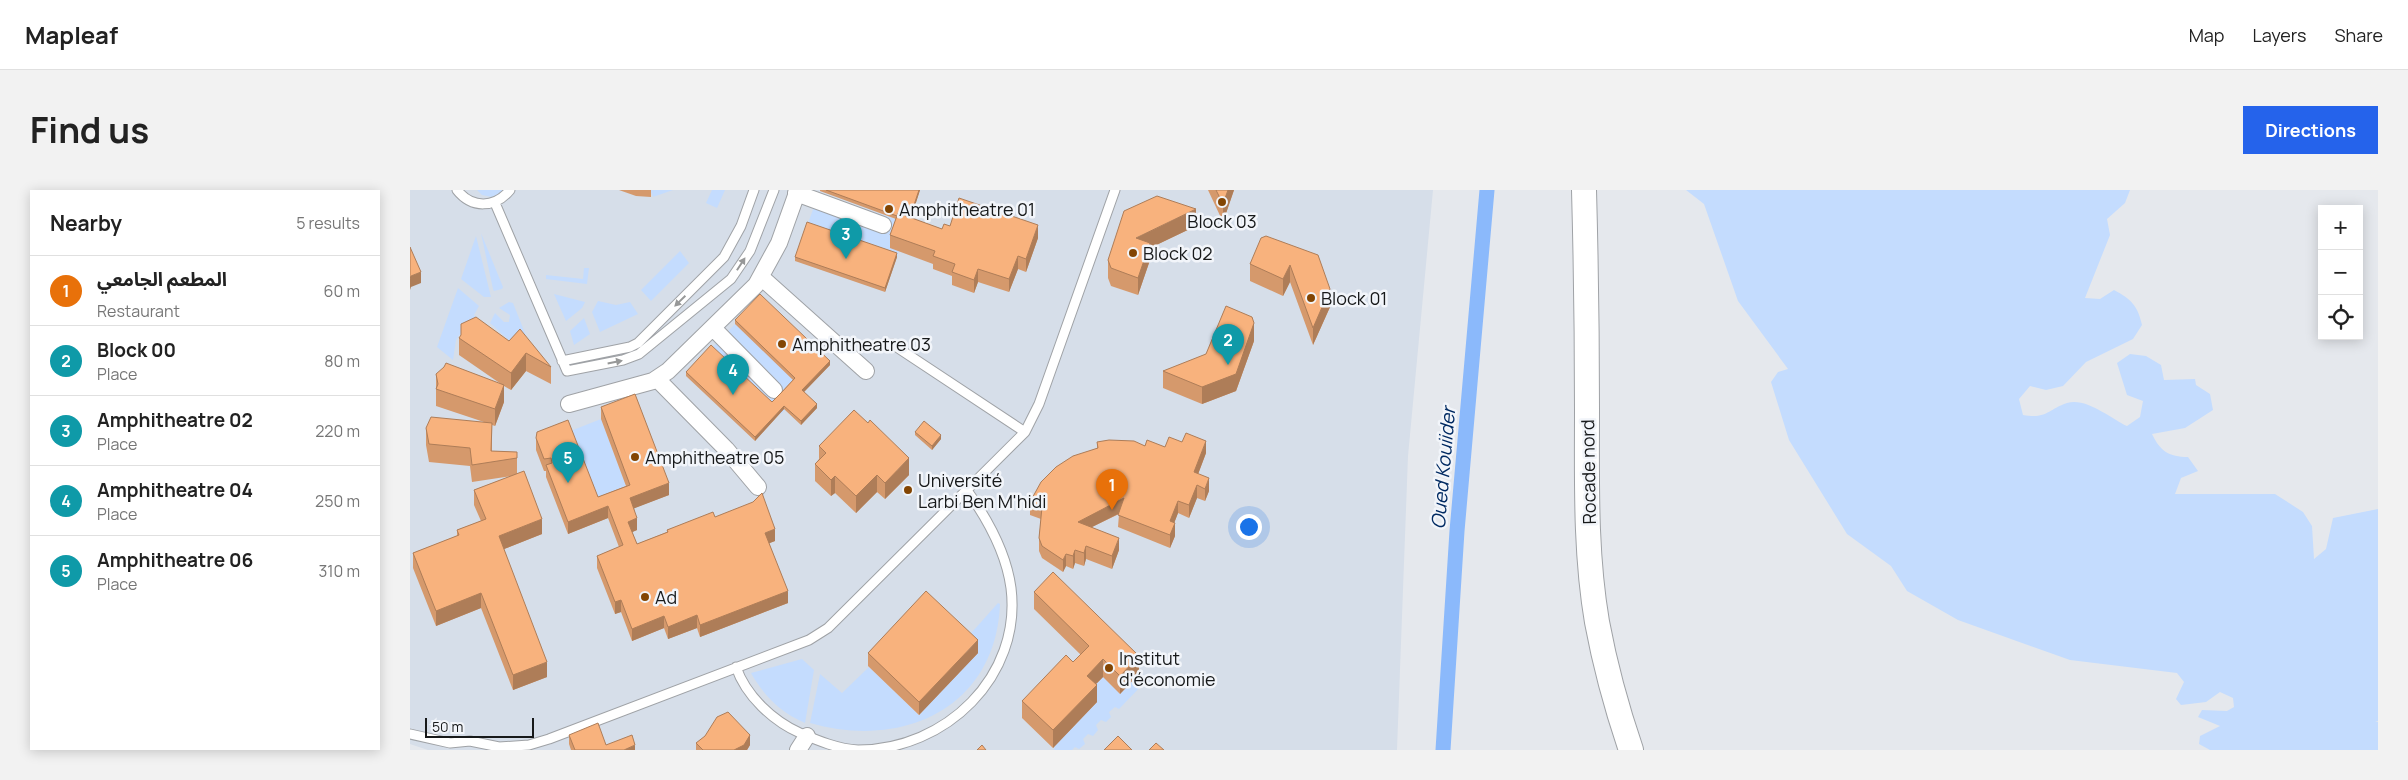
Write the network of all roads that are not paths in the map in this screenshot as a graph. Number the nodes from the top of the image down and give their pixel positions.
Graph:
1 (510, 190) edge
2 (754, 190) edge
3 (774, 190) edge
4 (1116, 190) edge
5 (1584, 190) edge
6 (458, 192) edge
7 (797, 192) edge
8 (495, 203) junction
9 (883, 225) dead end
10 (761, 277) junction
11 (713, 328) junction
12 (892, 344) dead end
13 (562, 361) junction
14 (866, 372) dead end
15 (657, 379) junction
16 (774, 390) dead end
17 (568, 404) dead end
18 (1025, 432) junction
19 (758, 487) dead end
20 (966, 489) junction
21 (736, 667) junction
22 (410, 734) edge
23 (803, 743) edge
24 (1631, 750) edge

1 - 8 lane
2 -> 13 lane
13 -> 3 lane
4 - 18 lane
5 - 24 main road, Rocade nord
6 - 8 lane
7 - 9 street
7 - 10 street
8 - 13 lane
10 - 11 street
10 - 14 street
11 - 15 street
11 - 16 street
12 - 18 lane
15 - 17 street
15 - 19 street
18 - 20 lane
20 - 21 lane
20 - 23 lane
21 - 22 lane
21 - 23 lane

